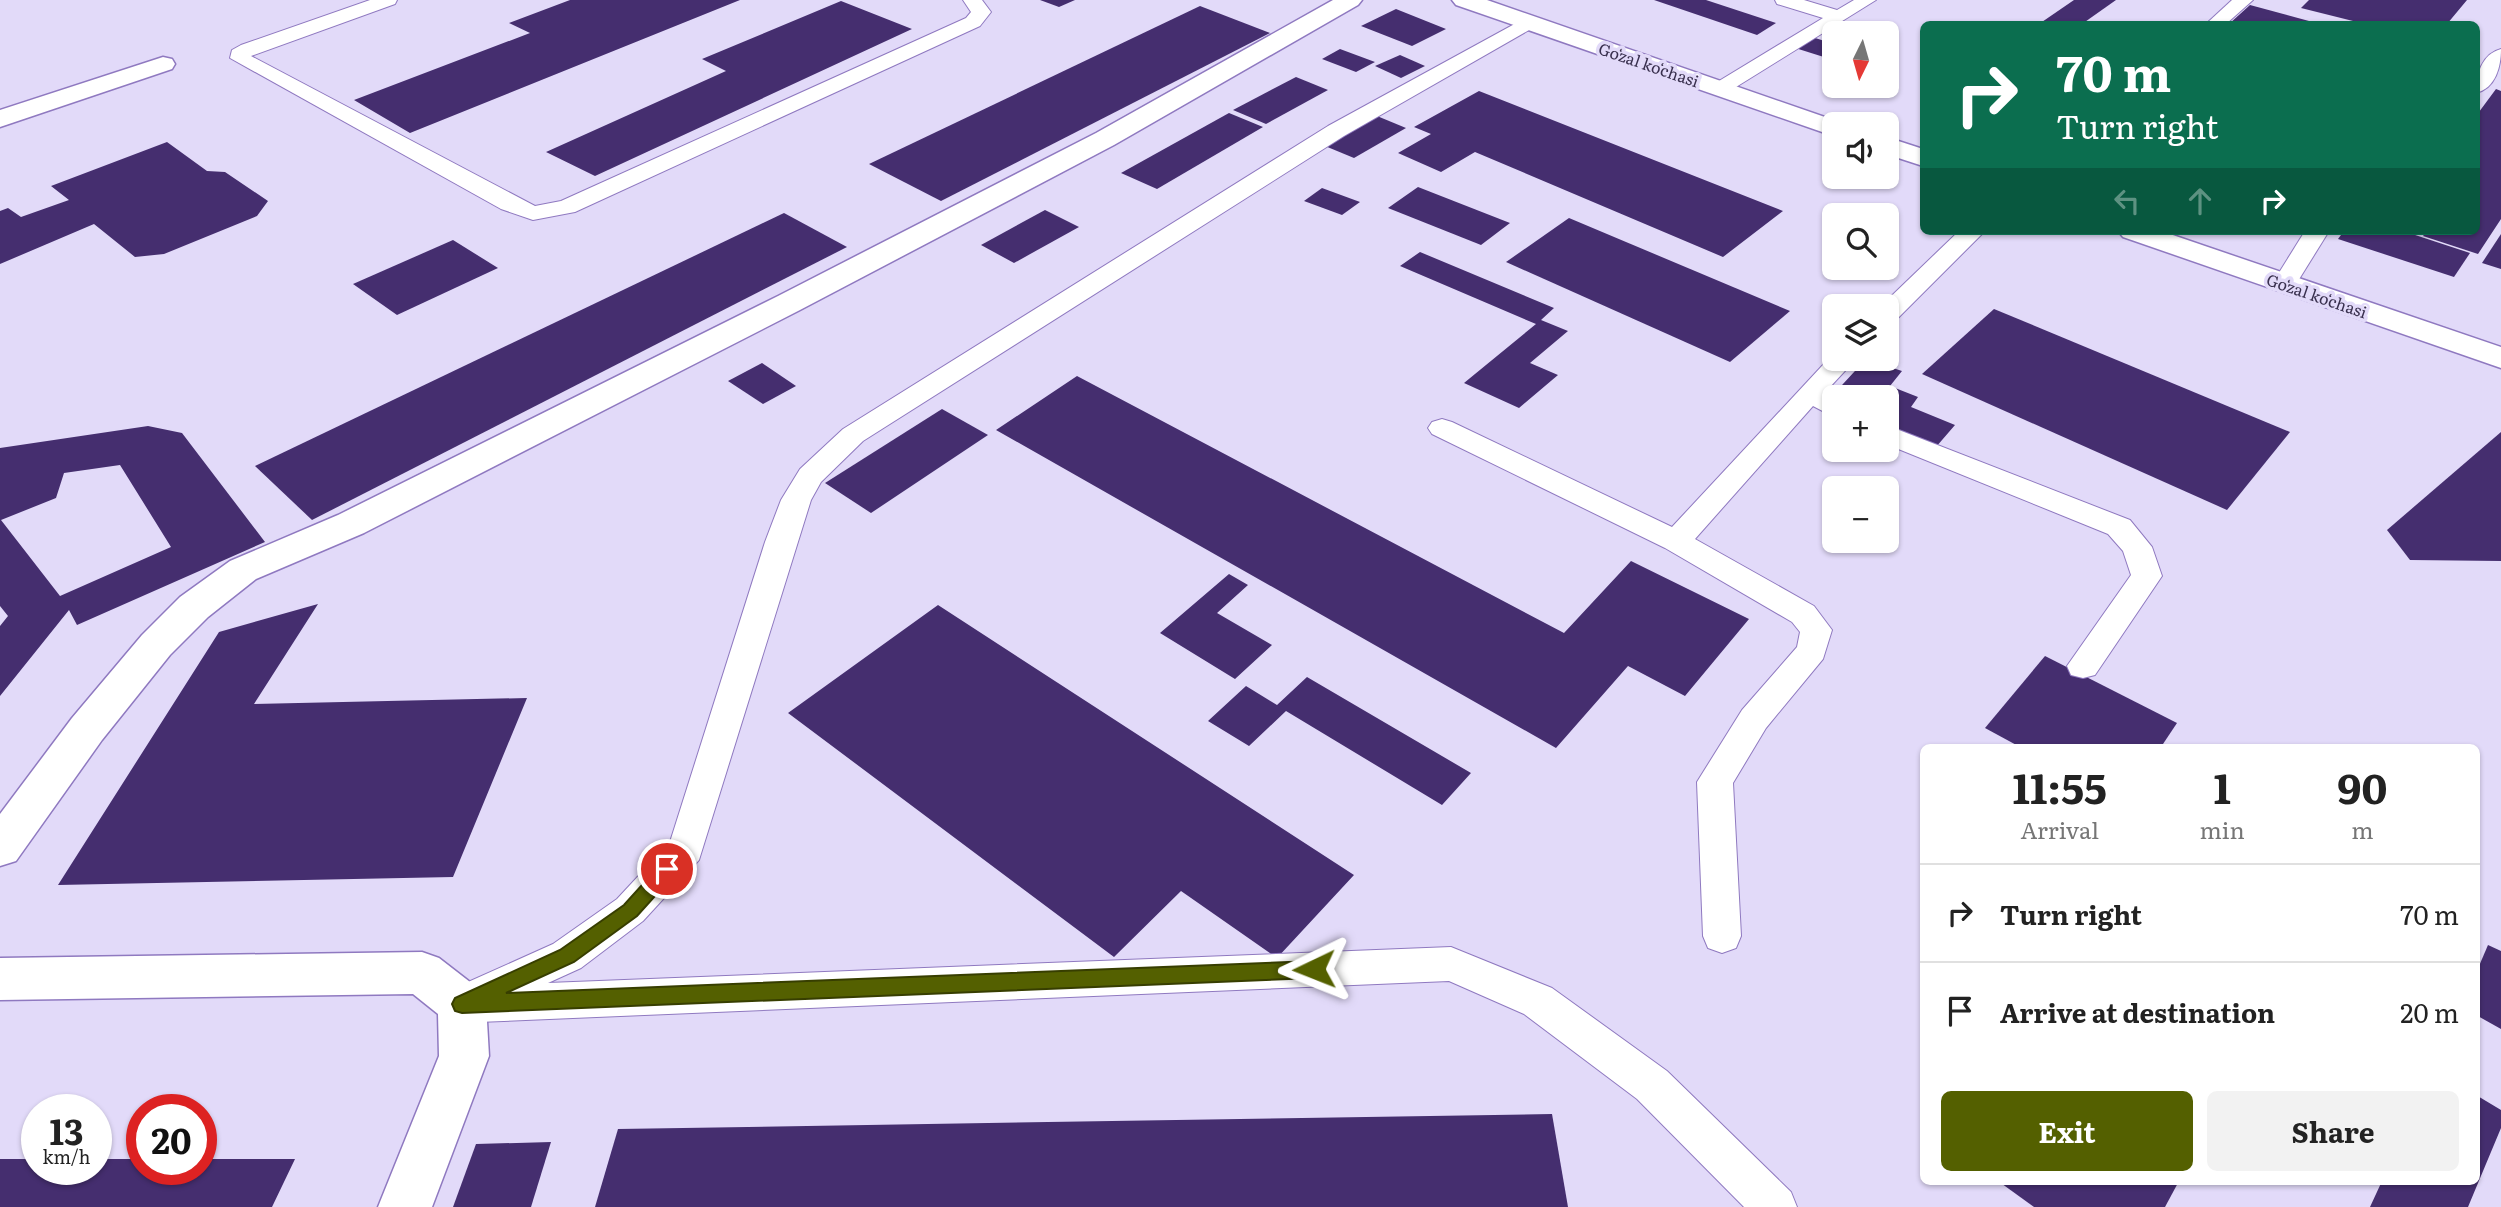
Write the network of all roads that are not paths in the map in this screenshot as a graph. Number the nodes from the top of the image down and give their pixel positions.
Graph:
1 (388, 0) edge
2 (972, 0) edge
3 (1350, 0) edge
4 (1464, 0) edge
5 (1784, 0) edge
6 (1867, 0) edge
7 (2244, 0) edge
8 (1839, 17) junction
9 (2219, 21) edge
10 (1529, 22) junction
11 (2501, 55) edge
12 (163, 64) dead end
13 (2480, 82) edge
14 (1721, 89) junction
15 (0, 119) edge
16 (1822, 123) edge
17 (1899, 150) edge
18 (1920, 157) edge
19 (1969, 235) edge
20 (2144, 235) edge
21 (2315, 235) edge
22 (2284, 284) junction
23 (1899, 303) edge
24 (2501, 358) edge
25 (1822, 400) edge
26 (1442, 428) dead end
27 (1899, 439) edge
28 (1676, 541) junction
29 (2083, 666) dead end
30 (0, 848) edge
31 (1722, 936) dead end
32 (0, 979) edge
33 (462, 1004) junction
34 (405, 1207) edge
35 (1775, 1207) edge

1 - 2 lane
3 - 30 street
4 - 10 street, Goʻzal koʻchasi
5 - 8 lane
6 - 8 lane
7 - 9 lane
8 - 14 lane
10 - 14 street, Goʻzal koʻchasi
10 - 33 lane
11 - 13 lane
12 - 15 street
14 - 16 street, Goʻzal koʻchasi
17 - 18 street
19 - 23 lane
20 - 22 street, Goʻzal koʻchasi
21 - 22 lane
22 - 24 street, Goʻzal koʻchasi
25 - 28 lane
26 - 28 lane
27 - 29 lane
28 - 31 lane
32 - 33 street
33 - 34 street
33 - 35 lane

